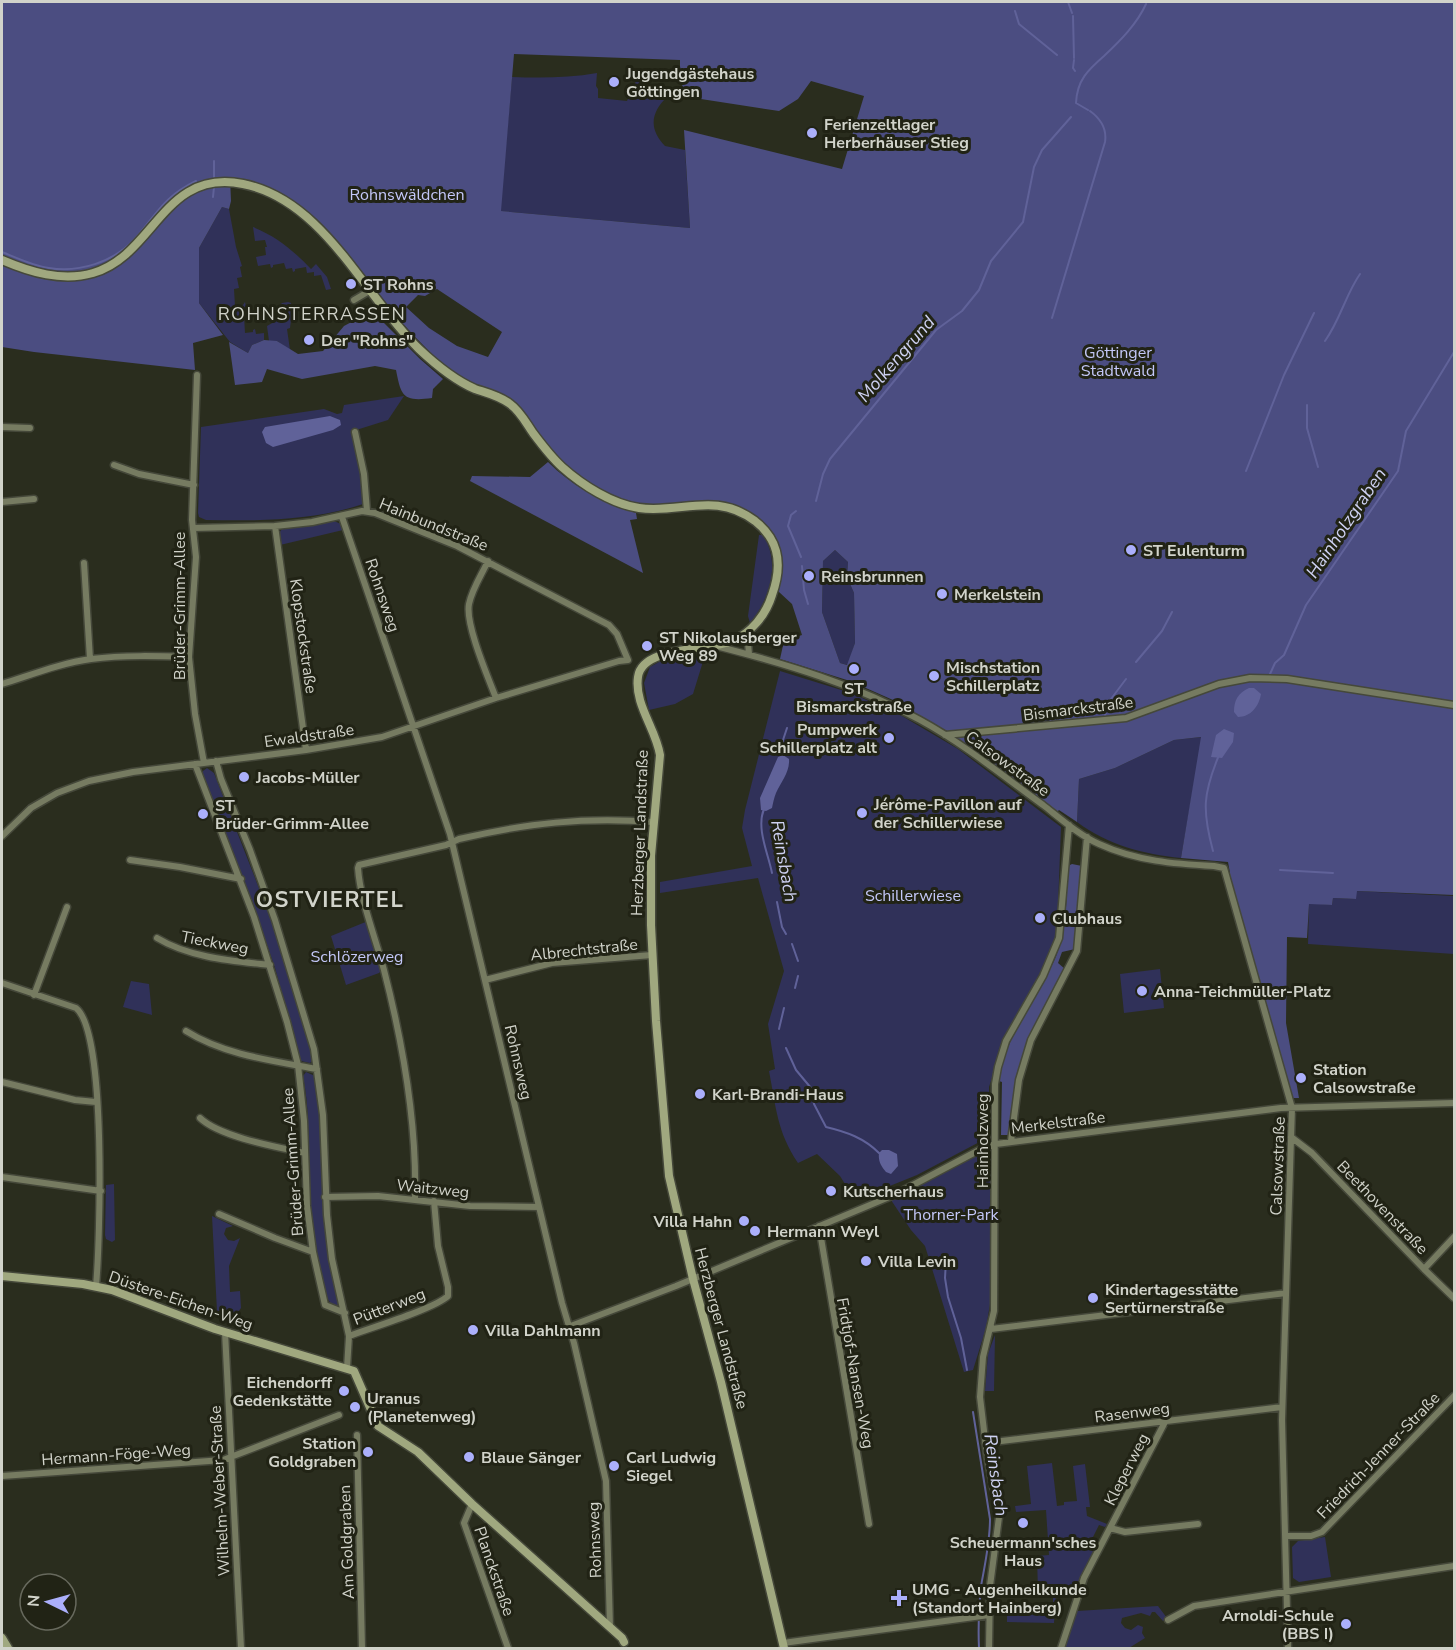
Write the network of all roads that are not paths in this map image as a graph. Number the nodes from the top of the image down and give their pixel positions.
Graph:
1 (2, 260) edge
2 (371, 290) junction
3 (354, 300) dead end
4 (197, 375) dead end
5 (2, 427) edge
6 (30, 428) dead end
7 (355, 432) dead end
8 (114, 465) dead end
9 (194, 485) junction
10 (34, 499) dead end
11 (2, 502) edge
12 (367, 511) junction
13 (342, 516) junction
14 (275, 526) junction
15 (193, 528) junction
16 (488, 561) junction
17 (84, 563) dead end
18 (747, 632) junction
19 (716, 646) junction
20 (749, 654) junction
21 (189, 657) junction
22 (90, 660) junction
23 (628, 660) junction
24 (640, 668) junction
25 (2, 684) edge
26 (496, 698) junction
27 (1455, 705) edge
28 (414, 726) junction
29 (945, 735) junction
30 (306, 750) junction
31 (216, 761) junction
32 (204, 763) junction
33 (195, 764) junction
34 (654, 822) junction
35 (1069, 825) junction
36 (2, 837) edge
37 (1087, 837) junction
38 (452, 842) junction
39 (130, 860) dead end
40 (241, 879) junction
41 (67, 907) dead end
42 (158, 938) dead end
43 (652, 955) junction
44 (270, 965) junction
45 (485, 980) junction
46 (2, 983) edge
47 (34, 995) junction
48 (186, 1031) dead end
49 (298, 1065) junction
50 (317, 1069) junction
51 (2, 1082) edge
52 (96, 1102) junction
53 (1455, 1103) edge
54 (1292, 1108) junction
55 (200, 1118) dead end
56 (1292, 1137) junction
57 (1011, 1141) junction
58 (996, 1144) junction
59 (305, 1153) junction
60 (2, 1177) edge
61 (101, 1191) junction
62 (325, 1197) junction
63 (415, 1199) junction
64 (434, 1201) junction
65 (539, 1207) junction
66 (219, 1214) dead end
67 (819, 1226) junction
68 (1455, 1237) edge
69 (313, 1252) junction
70 (1424, 1269) junction
71 (2, 1276) edge
72 (693, 1279) junction
73 (96, 1286) junction
74 (1286, 1293) junction
75 (1455, 1298) edge
76 (345, 1313) junction
77 (568, 1327) junction
78 (991, 1329) junction
79 (225, 1332) junction
80 (349, 1336) junction
81 (347, 1368) junction
82 (1455, 1396) edge
83 (1282, 1407) junction
84 (339, 1415) dead end
85 (1165, 1422) junction
86 (357, 1435) dead end
87 (986, 1443) junction
88 (231, 1456) junction
89 (2, 1476) edge
90 (472, 1504) junction
91 (869, 1524) dead end
92 (1198, 1524) dead end
93 (1110, 1528) junction
94 (1286, 1536) junction
95 (1455, 1566) edge
96 (1287, 1592) junction
97 (989, 1615) junction
98 (1168, 1620) dead end
99 (610, 1627) junction
100 (2, 1638) edge
101 (621, 1646) edge
102 (783, 1646) edge
103 (8, 1648) edge
104 (241, 1648) edge
105 (362, 1648) edge
106 (508, 1648) edge
107 (632, 1648) edge
108 (989, 1648) edge
109 (1061, 1648) edge
110 (1288, 1648) edge

1 - 2 street
2 - 3 street
2 - 18 street
4 - 9 street, Brüder-Grimm-Allee
5 - 6 street
7 - 12 street
8 - 9 street
9 - 15 street, Brüder-Grimm-Allee
10 - 11 street
12 - 13 street, Hainbundstraße
12 - 16 street, Hainbundstraße
13 - 14 street, Hainbundstraße
13 - 28 street, Rohnsweg
14 - 15 street, Hainbundstraße
14 - 30 street, Klopstockstraße
15 - 21 street, Brüder-Grimm-Allee
16 - 23 street, Hainbundstraße
16 - 26 street
17 - 22 street
18 - 19 street
18 - 20 street
19 - 20 street
19 - 24 street
20 - 29 street
21 - 22 street
21 - 32 street, Brüder-Grimm-Allee
22 - 25 street
23 - 24 street
23 - 26 street, Ewaldstraße
24 - 34 street, Herzberger Landstraße
26 - 28 street, Ewaldstraße
27 - 29 street, Bismarckstraße
28 - 30 street, Ewaldstraße
28 - 38 street, Rohnsweg
29 - 35 street, Calsowstraße
30 - 31 street, Ewaldstraße
31 - 32 street, Ewaldstraße
31 - 50 street, Brüder-Grimm-Allee
32 - 33 street, Ewaldstraße
33 - 36 street, Ewaldstraße
33 - 40 street, Brüder-Grimm-Allee
34 - 38 street
34 - 43 street, Herzberger Landstraße
35 - 37 street, Calsowstraße
35 - 58 street, Hainholzweg
37 - 54 street, Calsowstraße
37 - 57 street, Hainholzweg
38 - 45 street, Rohnsweg
38 - 63 street
39 - 40 street
40 - 44 street, Brüder-Grimm-Allee
41 - 47 street
42 - 44 street, Tieckweg
43 - 45 street, Albrechtstraße
43 - 72 street, Herzberger Landstraße
44 - 49 street, Brüder-Grimm-Allee
45 - 65 street, Rohnsweg
46 - 47 street
47 - 52 street
48 - 49 street
49 - 50 street, Brüder-Grimm-Allee
49 - 59 street, Brüder-Grimm-Allee
50 - 62 street, Brüder-Grimm-Allee
51 - 52 street
52 - 61 street
53 - 54 street, Merkelstraße
54 - 56 street, Calsowstraße
54 - 57 street, Merkelstraße
55 - 59 street
56 - 70 street, Beethovenstraße
56 - 74 street, Calsowstraße
57 - 58 street, Merkelstraße
58 - 67 street, Merkelstraße
58 - 78 street, Hainholzweg
59 - 69 street, Brüder-Grimm-Allee
60 - 61 street
61 - 73 street
62 - 63 street, Waitzweg
62 - 76 street, Brüder-Grimm-Allee
63 - 64 street, Waitzweg
64 - 65 street, Waitzweg
64 - 80 street, Pütterweg
65 - 77 street, Rohnsweg
66 - 69 street
67 - 72 street, Merkelstraße
67 - 91 street, Fridtjof-Nansen-Weg
68 - 70 street
69 - 76 street, Brüder-Grimm-Allee
70 - 75 street, Beethovenstraße
71 - 73 street, Düstere-Eichen-Weg
72 - 77 street, Merkelstraße
72 - 102 street, Herzberger Landstraße
73 - 79 street, Düstere-Eichen-Weg
74 - 78 street
74 - 83 street, Calsowstraße
76 - 80 street, Brüder-Grimm-Allee
77 - 99 street, Rohnsweg
78 - 87 street, Hainholzweg
79 - 81 street, Düstere-Eichen-Weg
79 - 88 street, Wilhelm-Weber-Straße
80 - 81 street, Brüder-Grimm-Allee
81 - 90 street
82 - 94 street, Friedrich-Jenner-Straße
83 - 85 street, Rasenweg
83 - 94 street, Calsowstraße
84 - 88 street, Hermann-Föge-Weg
85 - 87 street, Rasenweg
85 - 93 street, Kleperweg
86 - 105 street, Am Goldgraben
87 - 97 street, Hainholzweg
88 - 89 street, Hermann-Föge-Weg
88 - 104 street, Wilhelm-Weber-Straße
90 - 99 street
90 - 106 street, Planckstraße
92 - 93 street, Kleperweg
93 - 109 street, Kleperweg
94 - 96 street, Calsowstraße
95 - 96 street
96 - 98 street
96 - 110 street, Calsowstraße
97 - 102 street
97 - 108 street, Hainholzweg
99 - 101 street
100 - 103 street
101 - 107 street

